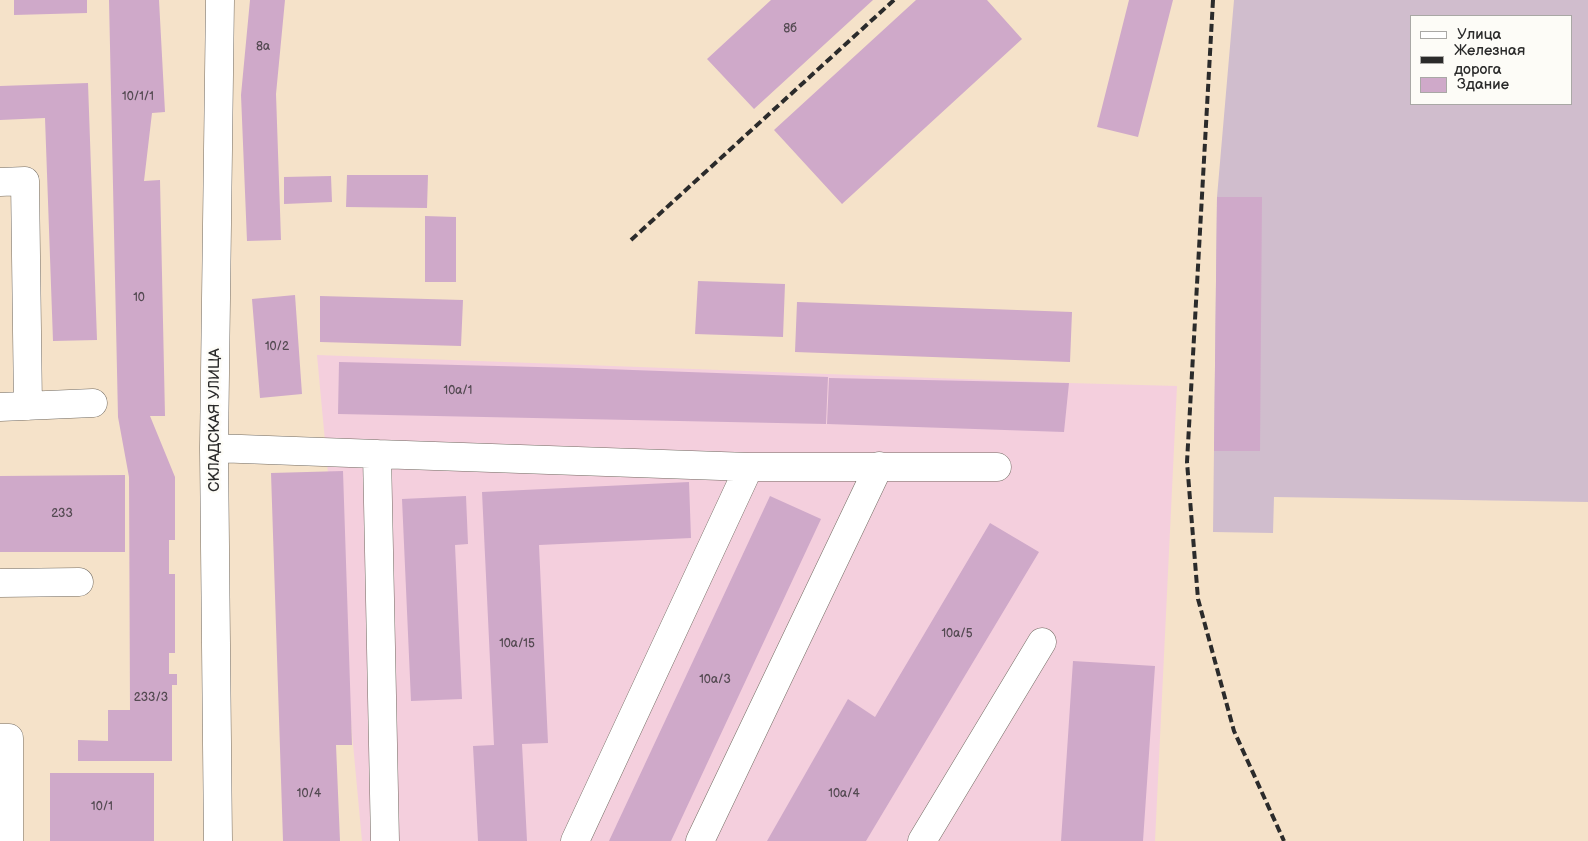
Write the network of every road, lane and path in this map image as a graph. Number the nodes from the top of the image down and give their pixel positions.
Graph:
1 (220, 0) edge
2 (0, 182) edge
3 (93, 403) dead end
4 (28, 406) junction
5 (0, 407) edge
6 (214, 448) junction
7 (377, 454) junction
8 (879, 466) junction
9 (749, 467) junction
10 (997, 467) dead end
11 (79, 582) dead end
12 (0, 583) edge
13 (1042, 642) dead end
14 (0, 738) edge
15 (9, 841) edge
16 (218, 841) edge
17 (385, 841) edge
18 (574, 841) edge
19 (700, 841) edge
20 (922, 841) edge

1 - 6 street, СКЛАДСКАЯ УЛИЦА
2 - 4 street
3 - 4 street
4 - 5 street
6 - 7 street
6 - 16 street, СКЛАДСКАЯ УЛИЦА
7 - 9 street
7 - 17 street
8 - 9 street
8 - 10 street
8 - 19 street
9 - 18 street
11 - 12 street
13 - 20 street
14 - 15 street

